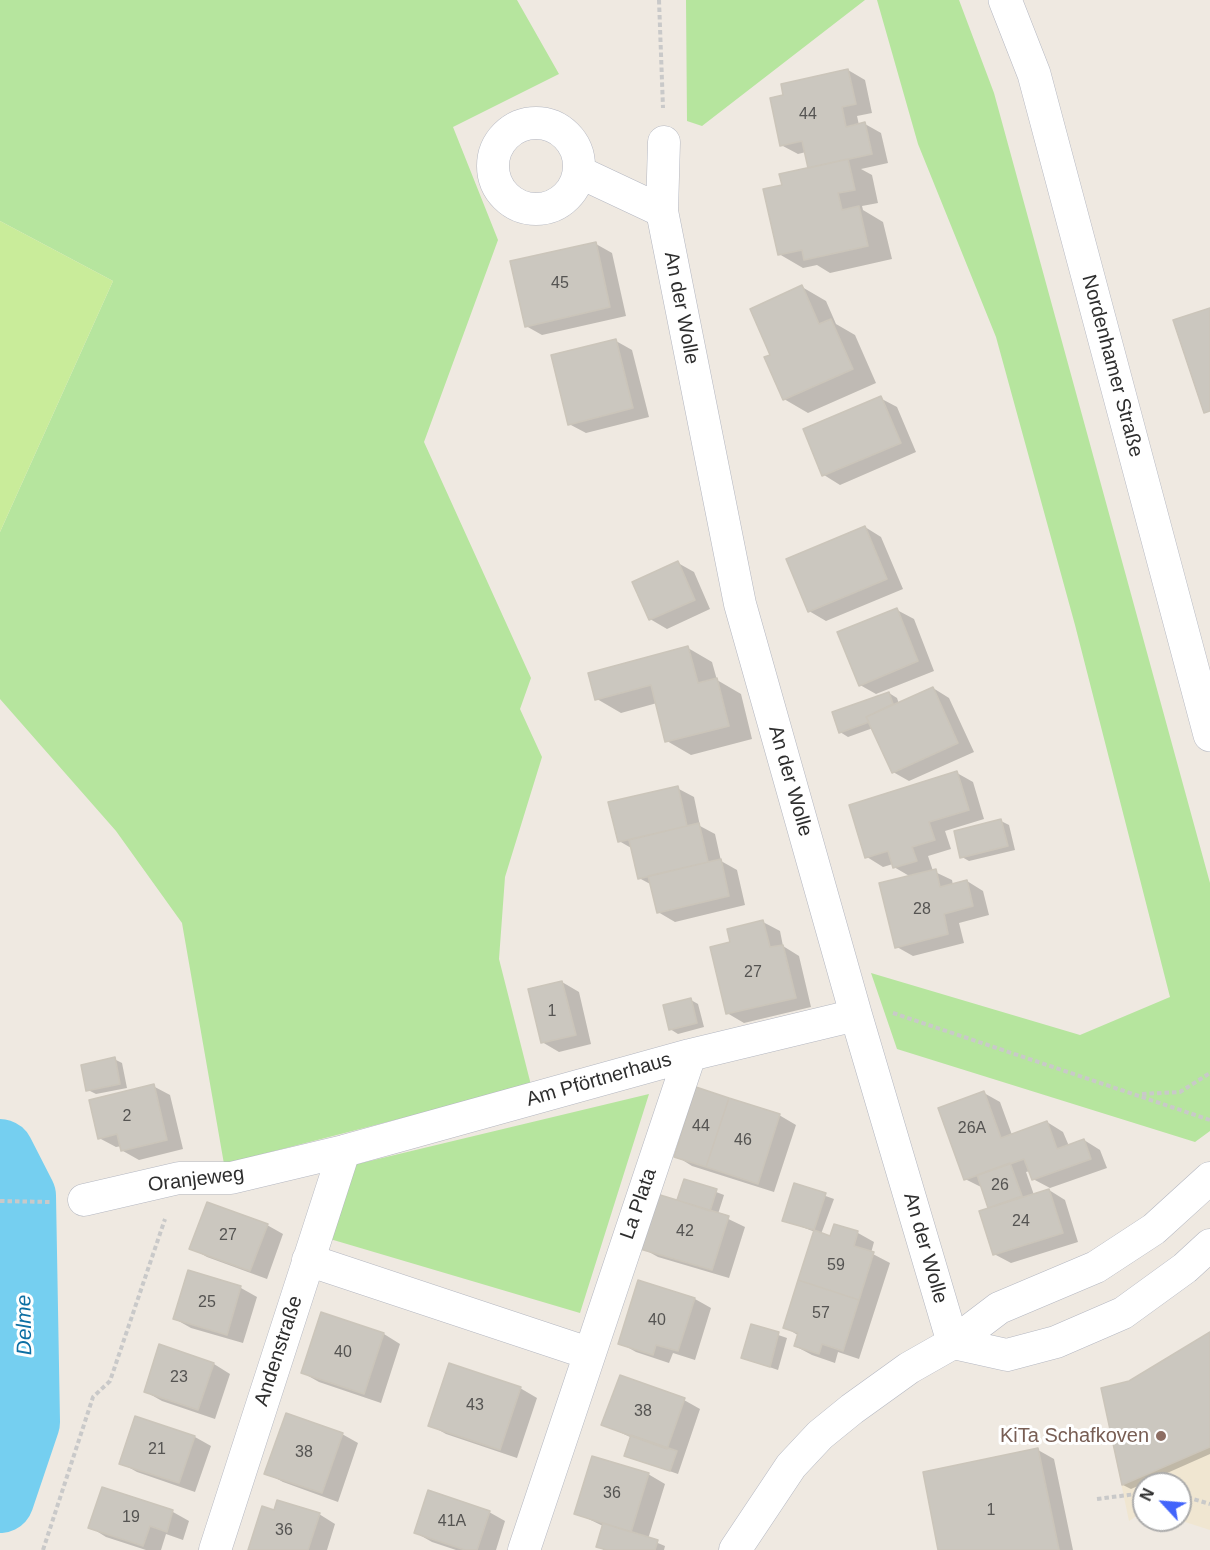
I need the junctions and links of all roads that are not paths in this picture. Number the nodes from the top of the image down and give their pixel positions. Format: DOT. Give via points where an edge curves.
graph roads {
  1 [pos="1005,0"];
  2 [pos="664,142"];
  3 [pos="579,172"];
  4 [pos="662,211"];
  5 [pos="1210,735"];
  6 [pos="856,1015"];
  7 [pos="690,1055"];
  8 [pos="344,1151"];
  9 [pos="1210,1178"];
  10 [pos="69,1201"];
  11 [pos="1210,1245"];
  12 [pos="308,1260"];
  13 [pos="953,1343"];
  14 [pos="588,1353"];
  15 [pos="215,1550"];
  16 [pos="524,1550"];
  17 [pos="735,1550"];
  1 -- 5 [label="street, Nordenhamer Straße" via="1034,74"];
  2 -- 4 [label="street, An der Wolle"];
  3 -- 4 [label="street"];
  4 -- 6 [label="street, An der Wolle" via="740,604"];
  6 -- 7 [label="street, Am Pförtnerhaus"];
  6 -- 13 [label="street, An der Wolle"];
  7 -- 8 [label="street, Am Pförtnerhaus"];
  7 -- 14 [label="street, La Plata"];
  8 -- 10 [label="street, Oranjeweg" via="231,1178 179,1178"];
  8 -- 12 [label="street, Andenstraße"];
  9 -- 13 [label="street" via="1154,1229 1096,1267 999,1308"];
  11 -- 13 [label="street" via="1123,1313 1056,1342 1008,1355"];
  12 -- 14 [label="street"];
  12 -- 15 [label="street, Andenstraße"];
  13 -- 17 [label="street" via="909,1368 820,1435 791,1466"];
  14 -- 16 [label="street, La Plata"];
}
